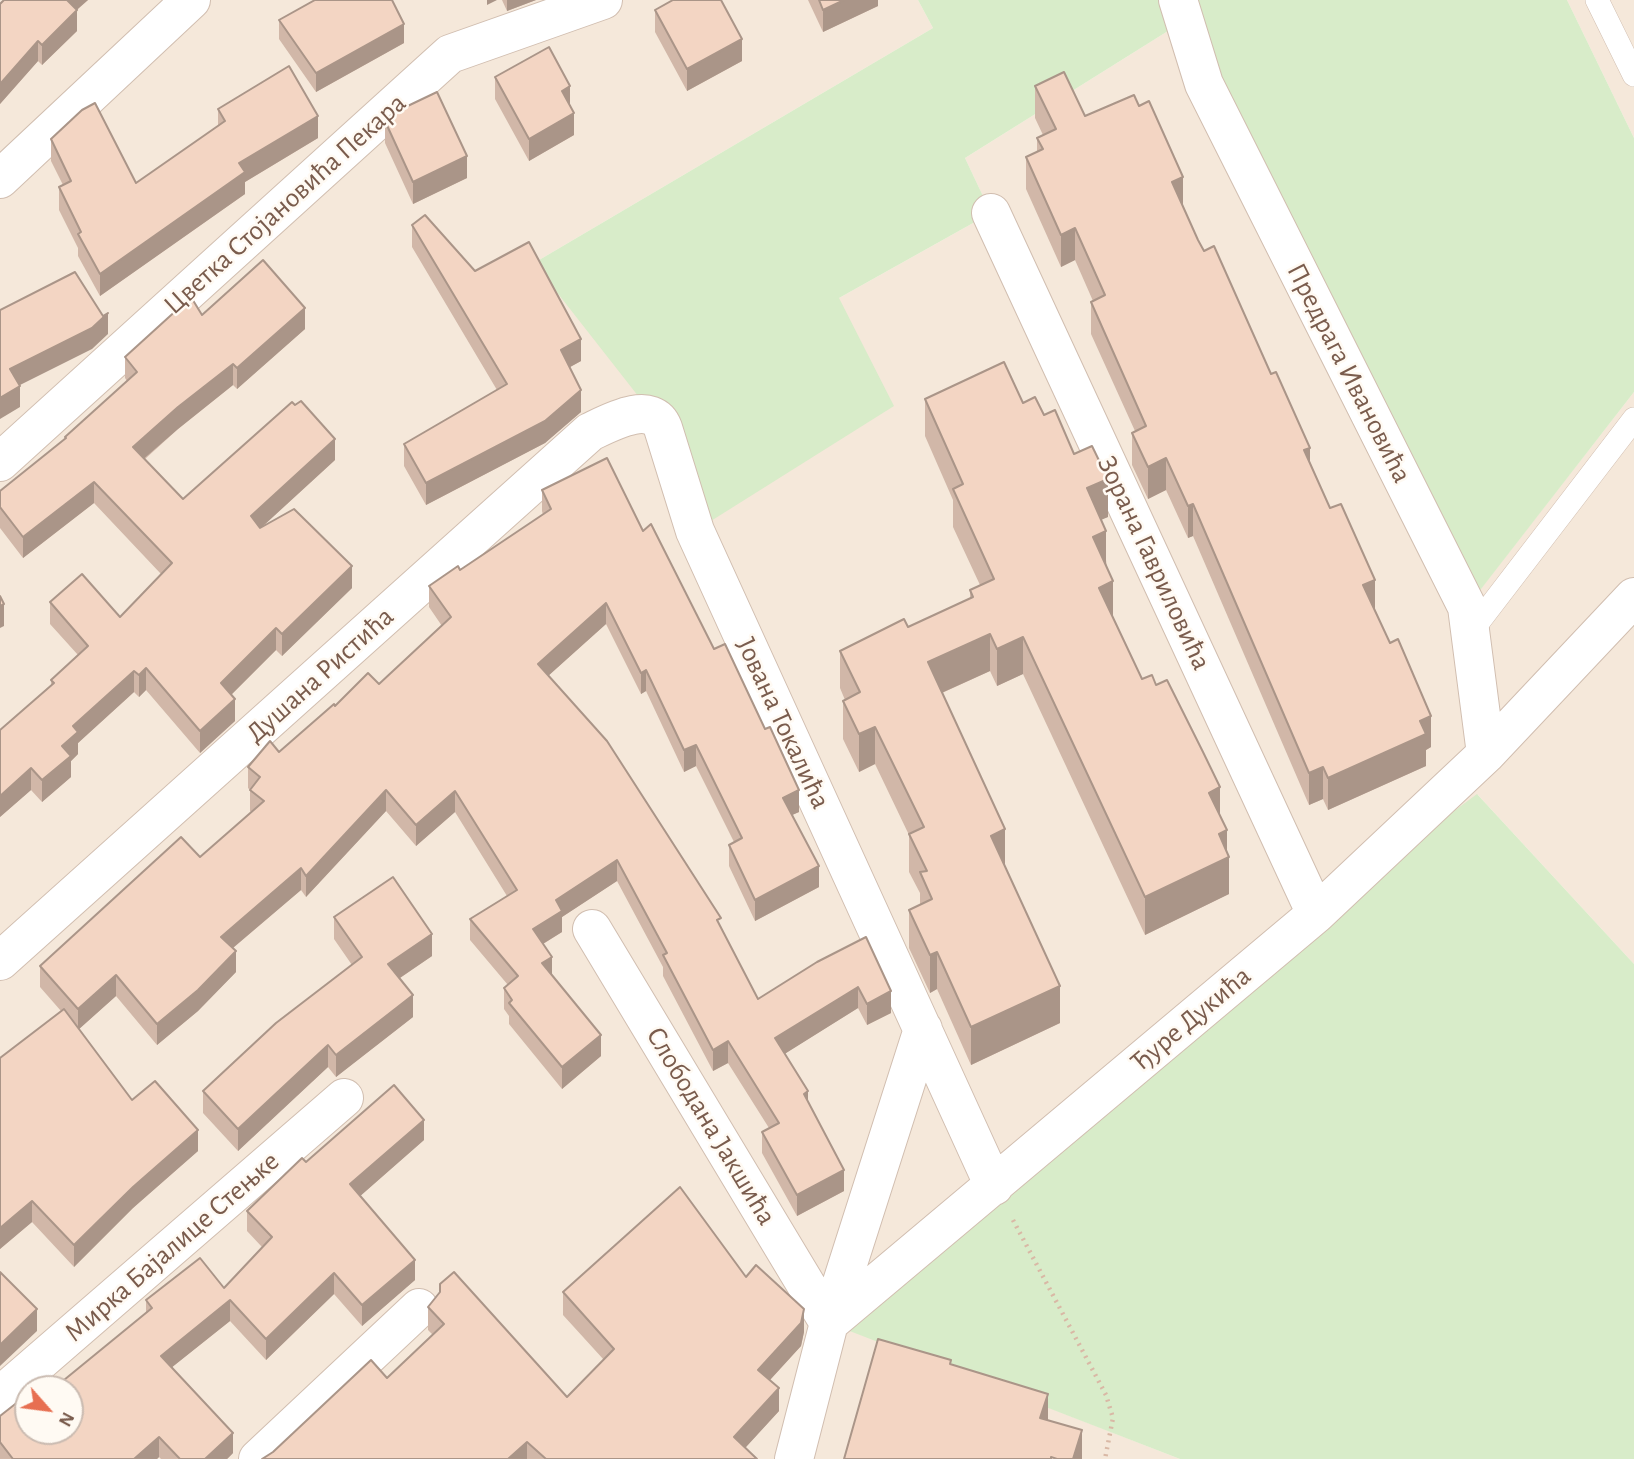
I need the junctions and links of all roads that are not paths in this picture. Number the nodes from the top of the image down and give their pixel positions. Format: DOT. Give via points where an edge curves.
graph roads {
  1 [pos="191,0"];
  2 [pos="603,0"];
  3 [pos="1178,0"];
  4 [pos="1597,0"];
  5 [pos="1634,75"];
  6 [pos="0,180"];
  7 [pos="991,213"];
  8 [pos="653,415"];
  9 [pos="1634,419"];
  10 [pos="0,462"];
  11 [pos="1634,597"];
  12 [pos="1470,633"];
  13 [pos="1486,754"];
  14 [pos="1316,914"];
  15 [pos="592,929"];
  16 [pos="0,961"];
  17 [pos="923,1030"];
  18 [pos="344,1098"];
  19 [pos="994,1185"];
  20 [pos="419,1308"];
  21 [pos="829,1323"];
  22 [pos="0,1396"];
  23 [pos="258,1459"];
  24 [pos="794,1459"];
  1 -- 6 [label="street"];
  2 -- 10 [label="street, Цветка Стојановића Пекара" via="450,54"];
  3 -- 12 [label="street, Предрага Ивановића" via="1203,85 1467,607"];
  4 -- 5 [label="lane"];
  7 -- 14 [label="street, Зорана Гавриловића"];
  8 -- 16 [label="street, Душана Ристића" via="621,418 590,432"];
  8 -- 17 [label="street, Јована Токалића" via="660,419 695,531"];
  9 -- 12 [label="lane"];
  11 -- 13 [label="street, Ђуре Дукића"];
  12 -- 13 [label="street, Предрага Ивановића"];
  13 -- 14 [label="street, Ђуре Дукића"];
  14 -- 19 [label="street, Ђуре Дукића"];
  15 -- 21 [label="street, Слободана Јакшића"];
  17 -- 19 [label="street, Јована Токалића"];
  17 -- 21 [label="street"];
  18 -- 22 [label="street, Мирка Бајалице Стењке"];
  19 -- 21 [label="street, Ђуре Дукића"];
  20 -- 23 [label="street"];
  21 -- 24 [label="street"];
}
